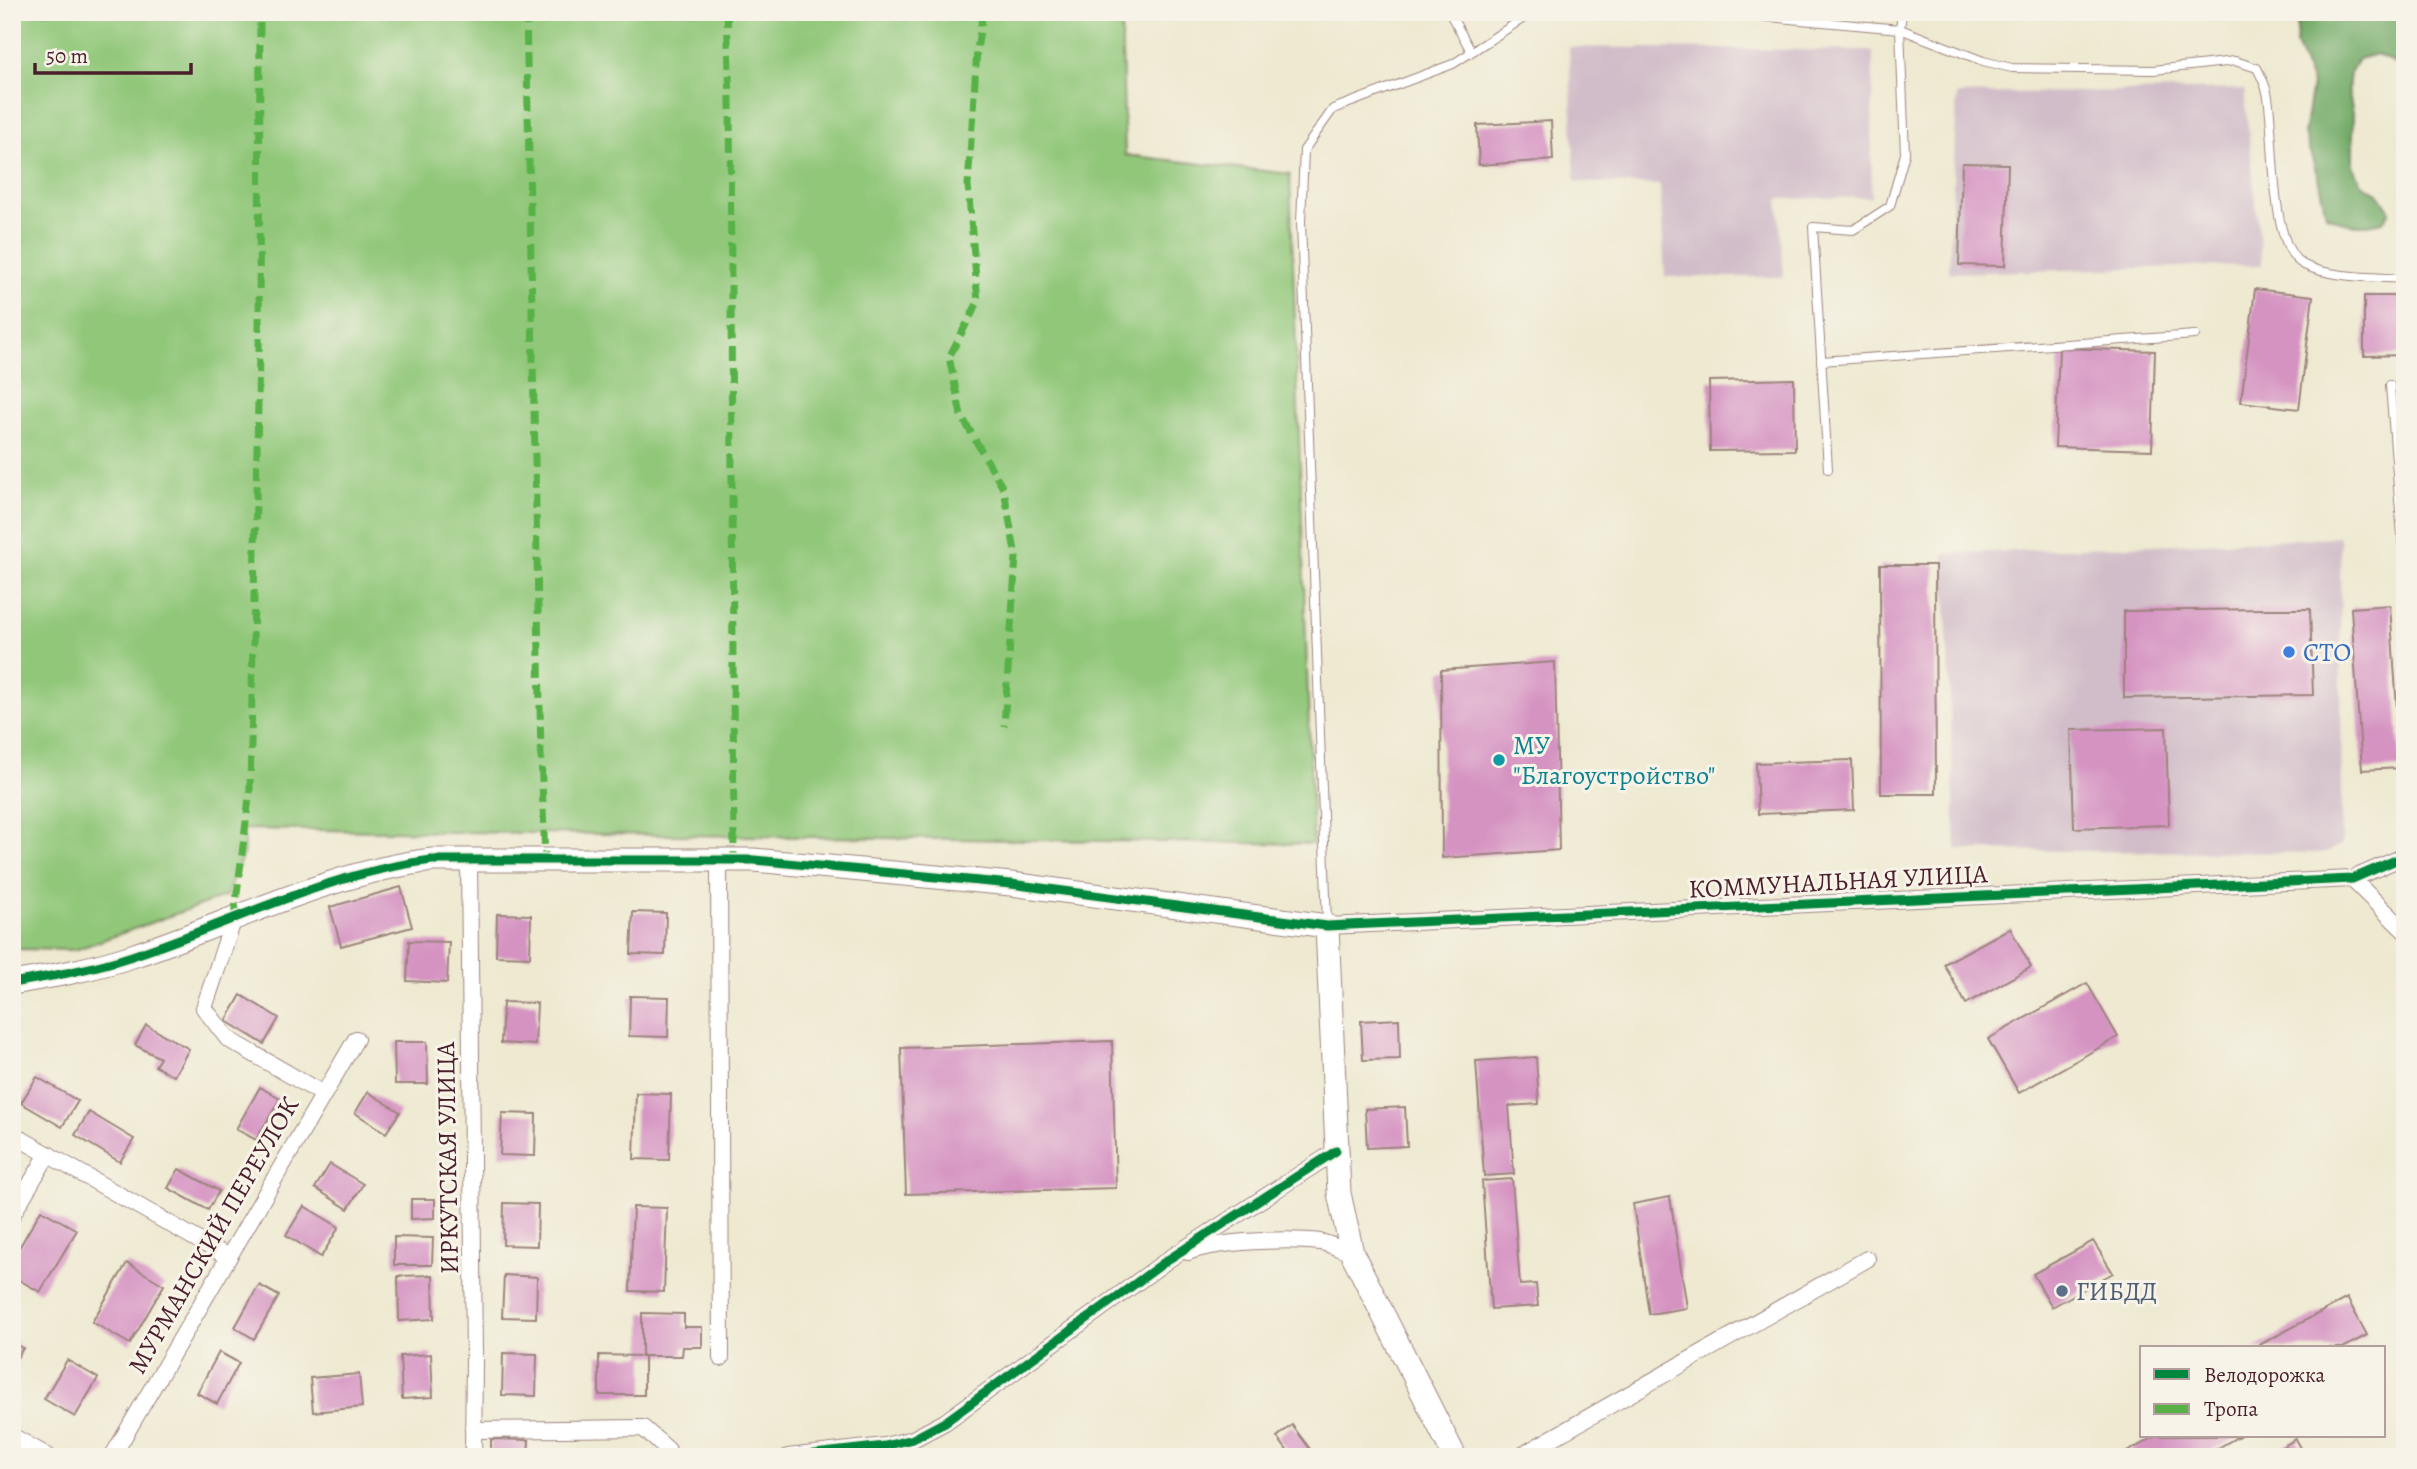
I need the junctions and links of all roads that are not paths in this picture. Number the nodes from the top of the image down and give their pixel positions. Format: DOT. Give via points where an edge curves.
graph roads {
  1 [pos="1448,12"];
  2 [pos="1533,12"];
  3 [pos="1713,12"];
  4 [pos="1902,12"];
  5 [pos="1900,29"];
  6 [pos="1471,51"];
  7 [pos="2405,279"];
  8 [pos="2195,335"];
  9 [pos="1821,361"];
  10 [pos="2390,385"];
  11 [pos="1828,469"];
  12 [pos="2405,573"];
  13 [pos="2405,856"];
  14 [pos="468,859"];
  15 [pos="719,860"];
  16 [pos="2352,879"];
  17 [pos="234,918"];
  18 [pos="1327,926"];
  19 [pos="2405,931"];
  20 [pos="12,982"];
  21 [pos="356,1039"];
  22 [pos="323,1094"];
  23 [pos="12,1134"];
  24 [pos="1336,1151"];
  25 [pos="48,1154"];
  26 [pos="12,1214"];
  27 [pos="1352,1253"];
  28 [pos="228,1257"];
  29 [pos="1169,1259"];
  30 [pos="1867,1259"];
  31 [pos="721,1358"];
  32 [pos="473,1430"];
  33 [pos="12,1436"];
  34 [pos="668,1450"];
  35 [pos="49,1457"];
  36 [pos="112,1457"];
  37 [pos="473,1457"];
  38 [pos="788,1457"];
  39 [pos="1455,1457"];
  40 [pos="1519,1457"];
  1 -- 6 [label="lane"];
  2 -- 6 [label="lane"];
  3 -- 5 [label="lane"];
  4 -- 5 [label="lane"];
  5 -- 7 [label="lane" via="2012,68 2154,70 2235,61 2258,68 2267,92 2280,227 2291,252 2303,265 2326,271"];
  5 -- 9 [label="lane" via="1905,154 1890,206 1853,230 1813,227"];
  6 -- 18 [label="lane" via="1453,64 1334,109 1304,150 1301,222"];
  8 -- 9 [label="lane"];
  9 -- 11 [label="lane"];
  10 -- 12 [label="lane"];
  13 -- 16 [label="street"];
  14 -- 15 [label="street"];
  14 -- 17 [label="street" via="399,864 325,884"];
  14 -- 32 [label="street, ИРКУТСКАЯ УЛИЦА"];
  15 -- 18 [label="street" via="1011,884"];
  15 -- 31 [label="street"];
  16 -- 18 [label="street, КОММУНАЛЬНАЯ УЛИЦА"];
  16 -- 19 [label="street"];
  17 -- 20 [label="street" via="131,956"];
  17 -- 22 [label="street" via="204,1008 228,1039"];
  18 -- 24 [label="street"];
  21 -- 22 [label="street, МУРМАНСКИЙ ПЕРЕУЛОК"];
  22 -- 28 [label="street, МУРМАНСКИЙ ПЕРЕУЛОК"];
  23 -- 25 [label="street"];
  24 -- 27 [label="street" via="1339,1193"];
  24 -- 29 [label="street"];
  25 -- 26 [label="street"];
  25 -- 28 [label="street"];
  27 -- 29 [label="street" via="1303,1241 1216,1244"];
  27 -- 39 [label="street"];
  28 -- 36 [label="street, МУРМАНСКИЙ ПЕРЕУЛОК"];
  29 -- 38 [label="street" via="945,1422 913,1439"];
  30 -- 40 [label="street"];
  32 -- 34 [label="street" via="643,1428"];
  32 -- 37 [label="street, ИРКУТСКАЯ УЛИЦА"];
  33 -- 35 [label="street"];
}
